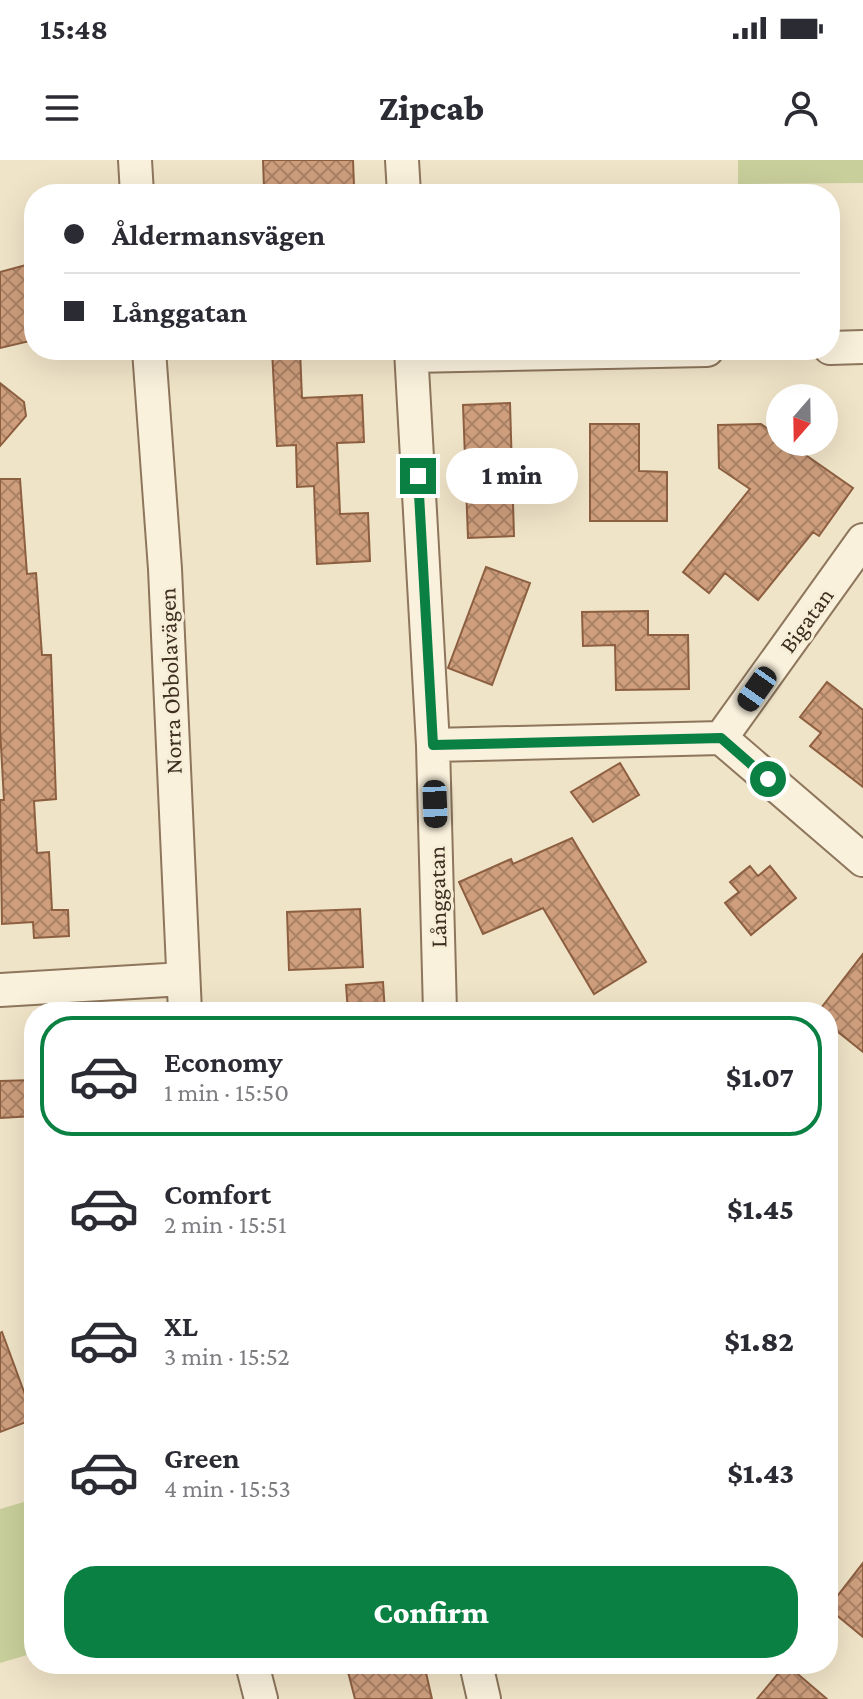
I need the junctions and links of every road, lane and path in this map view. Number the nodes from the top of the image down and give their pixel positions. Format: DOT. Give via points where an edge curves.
graph roads {
  1 [pos="135,160"];
  2 [pos="402,160"];
  3 [pos="136,184"];
  4 [pos="403,184"];
  5 [pos="863,347"];
  6 [pos="840,348"];
  7 [pos="150,360"];
  8 [pos="411,360"];
  9 [pos="863,540"];
  10 [pos="721,738"];
  11 [pos="433,745"];
  12 [pos="863,860"];
  13 [pos="183,979"];
  14 [pos="0,990"];
  15 [pos="184,1002"];
  16 [pos="440,1002"];
  17 [pos="255,1674"];
  18 [pos="478,1674"];
  19 [pos="261,1699"];
  20 [pos="484,1699"];
  1 -- 3 [label="street"];
  2 -- 4 [label="street"];
  5 -- 6 [label="street"];
  7 -- 13 [label="street, Norra Obbolavägen" via="165,569"];
  8 -- 11 [label="street, Långgatan"];
  9 -- 10 [label="street, Bigatan"];
  10 -- 11 [label="street"];
  10 -- 12 [label="street"];
  11 -- 16 [label="street, Långgatan"];
  13 -- 14 [label="street"];
  13 -- 15 [label="street, Norra Obbolavägen"];
  17 -- 19 [label="street"];
  18 -- 20 [label="street"];
}
